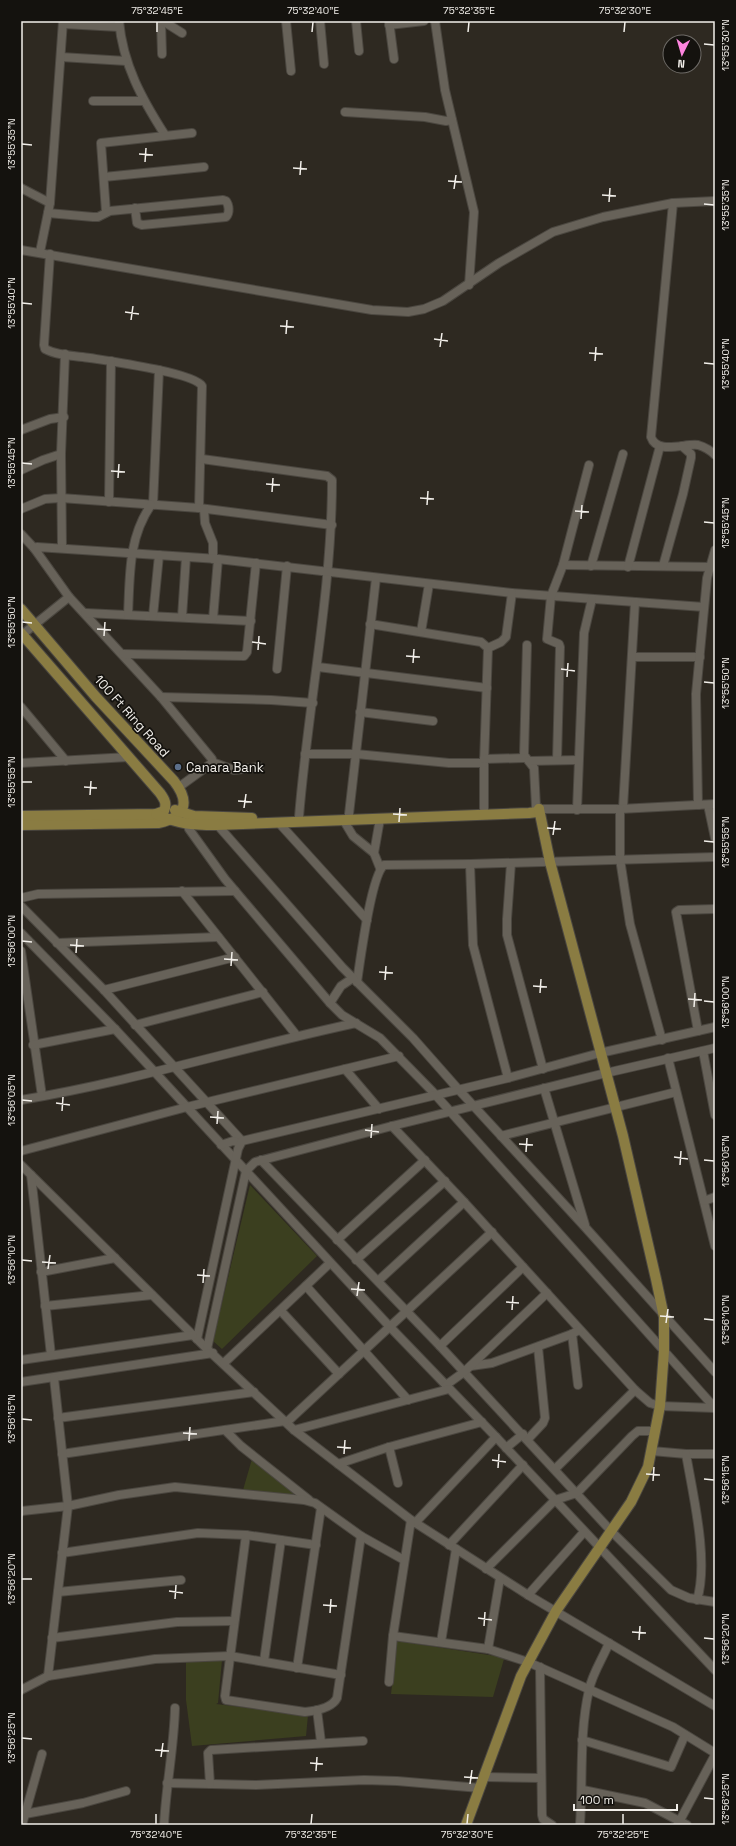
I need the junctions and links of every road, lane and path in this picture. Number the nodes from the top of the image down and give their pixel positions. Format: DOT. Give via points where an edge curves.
graph roads {
  1 [pos="162,21"];
  2 [pos="286,21"];
  3 [pos="320,21"];
  4 [pos="356,21"];
  5 [pos="424,21"];
  6 [pos="435,21"];
  7 [pos="63,23"];
  8 [pos="389,23"];
  9 [pos="119,24"];
  10 [pos="182,33"];
  11 [pos="359,51"];
  12 [pos="162,54"];
  13 [pos="61,57"];
  14 [pos="394,59"];
  15 [pos="126,62"];
  16 [pos="324,64"];
  17 [pos="291,72"];
  18 [pos="93,101"];
  19 [pos="143,101"];
  20 [pos="345,112"];
  21 [pos="452,120"];
  22 [pos="192,133"];
  23 [pos="165,135"];
  24 [pos="204,167"];
  25 [pos="104,177"];
  26 [pos="21,188"];
  27 [pos="715,201"];
  28 [pos="50,203"];
  29 [pos="673,203"];
  30 [pos="135,208"];
  31 [pos="106,212"];
  32 [pos="48,213"];
  33 [pos="21,250"];
  34 [pos="40,252"];
  35 [pos="50,254"];
  36 [pos="469,285"];
  37 [pos="65,354"];
  38 [pos="111,361"];
  39 [pos="159,370"];
  40 [pos="64,417"];
  41 [pos="21,430"];
  42 [pos="660,446"];
  43 [pos="682,446"];
  44 [pos="62,454"];
  45 [pos="623,454"];
  46 [pos="715,455"];
  47 [pos="202,459"];
  48 [pos="589,465"];
  49 [pos="21,470"];
  50 [pos="61,498"];
  51 [pos="109,502"];
  52 [pos="152,505"];
  53 [pos="201,508"];
  54 [pos="21,509"];
  55 [pos="332,525"];
  56 [pos="21,534"];
  57 [pos="34,548"];
  58 [pos="62,548"];
  59 [pos="715,550"];
  60 [pos="131,553"];
  61 [pos="159,555"];
  62 [pos="186,557"];
  63 [pos="216,559"];
  64 [pos="256,563"];
  65 [pos="563,565"];
  66 [pos="287,566"];
  67 [pos="591,566"];
  68 [pos="663,566"];
  69 [pos="628,567"];
  70 [pos="713,567"];
  71 [pos="328,572"];
  72 [pos="376,578"];
  73 [pos="429,584"];
  74 [pos="512,593"];
  75 [pos="551,596"];
  76 [pos="69,597"];
  77 [pos="592,600"];
  78 [pos="635,602"];
  79 [pos="704,607"];
  80 [pos="21,609"];
  81 [pos="85,613"];
  82 [pos="128,615"];
  83 [pos="153,616"];
  84 [pos="182,617"];
  85 [pos="214,619"];
  86 [pos="251,621"];
  87 [pos="370,624"];
  88 [pos="35,625"];
  89 [pos="421,632"];
  90 [pos="22,633"];
  91 [pos="527,645"];
  92 [pos="488,648"];
  93 [pos="123,654"];
  94 [pos="632,657"];
  95 [pos="700,657"];
  96 [pos="318,667"];
  97 [pos="277,669"];
  98 [pos="365,672"];
  99 [pos="487,688"];
  100 [pos="161,697"];
  101 [pos="313,703"];
  102 [pos="21,707"];
  103 [pos="360,712"];
  104 [pos="433,721"];
  105 [pos="305,754"];
  106 [pos="356,754"];
  107 [pos="129,757"];
  108 [pos="527,759"];
  109 [pos="557,760"];
  110 [pos="578,760"];
  111 [pos="66,761"];
  112 [pos="484,761"];
  113 [pos="212,762"];
  114 [pos="21,763"];
  115 [pos="259,767"];
  116 [pos="178,787"];
  117 [pos="711,804"];
  118 [pos="698,805"];
  119 [pos="166,806"];
  120 [pos="538,808"];
  121 [pos="484,809"];
  122 [pos="622,809"];
  123 [pos="578,810"];
  124 [pos="183,813"];
  125 [pos="156,814"];
  126 [pos="21,816"];
  127 [pos="299,817"];
  128 [pos="347,818"];
  129 [pos="380,819"];
  130 [pos="171,821"];
  131 [pos="213,821"];
  132 [pos="279,823"];
  133 [pos="21,825"];
  134 [pos="187,825"];
  135 [pos="715,838"];
  136 [pos="374,853"];
  137 [pos="715,857"];
  138 [pos="620,859"];
  139 [pos="550,862"];
  140 [pos="512,863"];
  141 [pos="470,864"];
  142 [pos="380,868"];
  143 [pos="182,890"];
  144 [pos="235,890"];
  145 [pos="21,898"];
  146 [pos="21,906"];
  147 [pos="715,909"];
  148 [pos="367,920"];
  149 [pos="21,933"];
  150 [pos="218,936"];
  151 [pos="57,943"];
  152 [pos="21,951"];
  153 [pos="235,957"];
  154 [pos="355,980"];
  155 [pos="104,990"];
  156 [pos="263,992"];
  157 [pos="330,1003"];
  158 [pos="356,1023"];
  159 [pos="135,1024"];
  160 [pos="715,1027"];
  161 [pos="115,1029"];
  162 [pos="698,1031"];
  163 [pos="297,1036"];
  164 [pos="662,1040"];
  165 [pos="33,1045"];
  166 [pos="715,1048"];
  167 [pos="703,1051"];
  168 [pos="600,1053"];
  169 [pos="399,1056"];
  170 [pos="668,1058"];
  171 [pos="174,1068"];
  172 [pos="345,1069"];
  173 [pos="542,1069"];
  174 [pos="155,1073"];
  175 [pos="606,1073"];
  176 [pos="508,1078"];
  177 [pos="544,1088"];
  178 [pos="458,1089"];
  179 [pos="676,1092"];
  180 [pos="436,1095"];
  181 [pos="42,1096"];
  182 [pos="21,1100"];
  183 [pos="208,1103"];
  184 [pos="473,1106"];
  185 [pos="187,1107"];
  186 [pos="615,1108"];
  187 [pos="379,1109"];
  188 [pos="450,1111"];
  189 [pos="715,1115"];
  190 [pos="554,1122"];
  191 [pos="392,1126"];
  192 [pos="501,1136"];
  193 [pos="241,1142"];
  194 [pos="221,1145"];
  195 [pos="21,1150"];
  196 [pos="261,1160"];
  197 [pos="425,1160"];
  198 [pos="236,1162"];
  199 [pos="21,1165"];
  200 [pos="246,1171"];
  201 [pos="31,1175"];
  202 [pos="445,1182"];
  203 [pos="41,1185"];
  204 [pos="33,1195"];
  205 [pos="715,1197"];
  206 [pos="704,1201"];
  207 [pos="464,1202"];
  208 [pos="585,1227"];
  209 [pos="492,1232"];
  210 [pos="337,1240"];
  211 [pos="715,1246"];
  212 [pos="115,1258"];
  213 [pos="356,1260"];
  214 [pos="330,1262"];
  215 [pos="524,1267"];
  216 [pos="41,1272"];
  217 [pos="378,1281"];
  218 [pos="306,1286"];
  219 [pos="547,1293"];
  220 [pos="152,1295"];
  221 [pos="45,1306"];
  222 [pos="280,1311"];
  223 [pos="407,1312"];
  224 [pos="664,1317"];
  225 [pos="390,1328"];
  226 [pos="576,1332"];
  227 [pos="195,1337"];
  228 [pos="440,1346"];
  229 [pos="538,1347"];
  230 [pos="210,1351"];
  231 [pos="365,1351"];
  232 [pos="664,1351"];
  233 [pos="50,1355"];
  234 [pos="21,1360"];
  235 [pos="224,1363"];
  236 [pos="471,1366"];
  237 [pos="464,1372"];
  238 [pos="715,1372"];
  239 [pos="339,1374"];
  240 [pos="54,1378"];
  241 [pos="21,1382"];
  242 [pos="578,1385"];
  243 [pos="448,1387"];
  244 [pos="635,1390"];
  245 [pos="254,1392"];
  246 [pos="408,1400"];
  247 [pos="660,1406"];
  248 [pos="715,1408"];
  249 [pos="58,1418"];
  250 [pos="286,1422"];
  251 [pos="482,1422"];
  252 [pos="225,1430"];
  253 [pos="294,1430"];
  254 [pos="655,1431"];
  255 [pos="525,1436"];
  256 [pos="496,1437"];
  257 [pos="389,1447"];
  258 [pos="506,1448"];
  259 [pos="652,1451"];
  260 [pos="62,1454"];
  261 [pos="686,1454"];
  262 [pos="715,1454"];
  263 [pos="338,1464"];
  264 [pos="523,1465"];
  265 [pos="555,1469"];
  266 [pos="398,1483"];
  267 [pos="577,1492"];
  268 [pos="310,1500"];
  269 [pos="555,1500"];
  270 [pos="68,1506"];
  271 [pos="321,1508"];
  272 [pos="21,1512"];
  273 [pos="413,1522"];
  274 [pos="584,1532"];
  275 [pos="612,1532"];
  276 [pos="246,1535"];
  277 [pos="361,1536"];
  278 [pos="281,1540"];
  279 [pos="316,1545"];
  280 [pos="449,1545"];
  281 [pos="599,1548"];
  282 [pos="456,1549"];
  283 [pos="62,1553"];
  284 [pos="404,1560"];
  285 [pos="486,1569"];
  286 [pos="500,1578"];
  287 [pos="181,1580"];
  288 [pos="58,1592"];
  289 [pos="528,1595"];
  290 [pos="697,1600"];
  291 [pos="715,1602"];
  292 [pos="556,1611"];
  293 [pos="234,1621"];
  294 [pos="393,1636"];
  295 [pos="52,1638"];
  296 [pos="441,1642"];
  297 [pos="609,1642"];
  298 [pos="488,1648"];
  299 [pos="230,1656"];
  300 [pos="264,1661"];
  301 [pos="528,1662"];
  302 [pos="540,1667"];
  303 [pos="297,1668"];
  304 [pos="715,1670"];
  305 [pos="48,1676"];
  306 [pos="340,1676"];
  307 [pos="389,1682"];
  308 [pos="589,1689"];
  309 [pos="21,1690"];
  310 [pos="715,1706"];
  311 [pos="175,1708"];
  312 [pos="317,1710"];
  313 [pos="685,1735"];
  314 [pos="363,1740"];
  315 [pos="582,1740"];
  316 [pos="321,1742"];
  317 [pos="42,1754"];
  318 [pos="715,1754"];
  319 [pos="485,1777"];
  320 [pos="540,1778"];
  321 [pos="167,1783"];
  322 [pos="210,1784"];
  323 [pos="480,1788"];
  324 [pos="582,1790"];
  325 [pos="126,1791"];
  326 [pos="25,1814"];
  327 [pos="682,1824"];
  328 [pos="22,1825"];
  329 [pos="164,1825"];
  330 [pos="466,1825"];
  331 [pos="552,1825"];
  332 [pos="580,1825"];
  1 -- 10 [label="street"];
  1 -- 12 [label="street"];
  2 -- 17 [label="street"];
  3 -- 16 [label="street"];
  4 -- 11 [label="street"];
  5 -- 8 [label="street"];
  6 -- 21 [label="street"];
  7 -- 9 [label="street"];
  7 -- 13 [label="street"];
  8 -- 14 [label="street"];
  9 -- 15 [label="street"];
  13 -- 15 [label="street"];
  13 -- 28 [label="street"];
  15 -- 19 [label="street"];
  18 -- 19 [label="street"];
  19 -- 23 [label="street"];
  20 -- 21 [label="street"];
  21 -- 36 [label="street" via="474,212"];
  22 -- 23 [label="street"];
  23 -- 25 [label="street" via="102,142 100,146"];
  24 -- 25 [label="street"];
  25 -- 31 [label="street"];
  26 -- 28 [label="street"];
  27 -- 29 [label="street"];
  28 -- 32 [label="street"];
  29 -- 36 [label="street" via="603,217 553,232 499,263"];
  29 -- 42 [label="street" via="651,433 653,441"];
  30 -- 30 [label="street" via="137,223 142,225 226,217 229,207 223,200"];
  30 -- 31 [label="street"];
  31 -- 32 [label="street" via="93,218"];
  32 -- 34 [label="street"];
  33 -- 34 [label="street"];
  34 -- 35 [label="street"];
  35 -- 36 [label="street" via="372,310 408,312 424,309"];
  35 -- 37 [label="street" via="44,345 48,350"];
  37 -- 38 [label="street"];
  37 -- 40 [label="street"];
  38 -- 39 [label="street"];
  38 -- 51 [label="street"];
  39 -- 47 [label="street" via="195,380 202,386"];
  39 -- 52 [label="street"];
  40 -- 41 [label="street" via="50,419"];
  40 -- 44 [label="street"];
  42 -- 43 [label="street"];
  42 -- 69 [label="street"];
  43 -- 46 [label="street" via="700,446"];
  43 -- 68 [label="street" via="691,454 691,458"];
  44 -- 49 [label="street"];
  44 -- 50 [label="street"];
  45 -- 67 [label="street"];
  47 -- 53 [label="street"];
  47 -- 55 [label="street" via="330,476"];
  48 -- 65 [label="street"];
  50 -- 51 [label="street"];
  50 -- 54 [label="street" via="45,499"];
  50 -- 58 [label="street"];
  51 -- 52 [label="street"];
  52 -- 53 [label="street"];
  52 -- 60 [label="street" via="138,527"];
  53 -- 55 [label="street"];
  53 -- 63 [label="street"];
  55 -- 71 [label="street"];
  56 -- 57 [label="street"];
  57 -- 58 [label="street"];
  57 -- 76 [label="street"];
  58 -- 60 [label="street"];
  59 -- 70 [label="street"];
  60 -- 61 [label="street"];
  60 -- 82 [label="street"];
  61 -- 62 [label="street"];
  61 -- 83 [label="street"];
  62 -- 63 [label="street"];
  62 -- 84 [label="street"];
  63 -- 64 [label="street"];
  63 -- 85 [label="street"];
  64 -- 66 [label="street"];
  64 -- 86 [label="street"];
  65 -- 67 [label="street"];
  65 -- 75 [label="street"];
  66 -- 71 [label="street"];
  66 -- 97 [label="street"];
  67 -- 69 [label="street"];
  68 -- 69 [label="street"];
  68 -- 70 [label="street"];
  70 -- 79 [label="street"];
  71 -- 72 [label="street"];
  71 -- 96 [label="street"];
  72 -- 73 [label="street"];
  72 -- 87 [label="street"];
  73 -- 74 [label="street"];
  73 -- 89 [label="street"];
  74 -- 75 [label="street"];
  74 -- 92 [label="street" via="506,637"];
  75 -- 77 [label="street"];
  75 -- 109 [label="street" via="547,639 559,644 560,647"];
  76 -- 81 [label="street"];
  76 -- 88 [label="street"];
  77 -- 78 [label="street"];
  77 -- 110 [label="street" via="584,633"];
  78 -- 79 [label="street"];
  78 -- 94 [label="street"];
  79 -- 95 [label="street"];
  80 -- 88 [label="main road, 100 Ft Ring Road"];
  81 -- 82 [label="street"];
  81 -- 93 [label="street"];
  82 -- 83 [label="street"];
  83 -- 84 [label="street"];
  84 -- 85 [label="street"];
  85 -- 86 [label="street"];
  86 -- 93 [label="street" via="247,652 242,657"];
  87 -- 89 [label="street"];
  87 -- 98 [label="street"];
  88 -- 90 [label="street"];
  88 -- 116 [label="main road, 100 Ft Ring Road"];
  89 -- 92 [label="street" via="481,642"];
  90 -- 107 [label="main road"];
  91 -- 108 [label="street"];
  92 -- 99 [label="street"];
  93 -- 100 [label="street"];
  94 -- 95 [label="street"];
  94 -- 122 [label="street"];
  95 -- 118 [label="street" via="696,694"];
  96 -- 98 [label="street"];
  96 -- 101 [label="street"];
  98 -- 99 [label="street"];
  98 -- 103 [label="street"];
  99 -- 112 [label="street"];
  100 -- 101 [label="street"];
  100 -- 113 [label="street"];
  101 -- 105 [label="street"];
  102 -- 111 [label="street"];
  103 -- 104 [label="street"];
  103 -- 106 [label="street"];
  105 -- 106 [label="street"];
  105 -- 127 [label="street"];
  106 -- 112 [label="street" via="449,763"];
  106 -- 128 [label="street"];
  107 -- 111 [label="street"];
  107 -- 119 [label="main road" via="164,798"];
  108 -- 109 [label="street"];
  108 -- 112 [label="street"];
  108 -- 120 [label="street" via="534,768"];
  109 -- 110 [label="street"];
  110 -- 123 [label="street"];
  111 -- 114 [label="street"];
  112 -- 121 [label="street"];
  113 -- 115 [label="street" via="234,770"];
  113 -- 116 [label="street"];
  116 -- 124 [label="main road, 100 Ft Ring Road" via="184,800"];
  117 -- 118 [label="street"];
  117 -- 135 [label="street"];
  118 -- 122 [label="street"];
  119 -- 124 [label="main road"];
  119 -- 125 [label="main road" via="164,811"];
  120 -- 121 [label="main road"];
  120 -- 123 [label="street"];
  120 -- 129 [label="main road" via="537,812 529,814"];
  120 -- 139 [label="main road"];
  121 -- 128 [label="main road"];
  122 -- 123 [label="street"];
  122 -- 138 [label="street"];
  124 -- 130 [label="main road"];
  124 -- 131 [label="main road"];
  124 -- 134 [label="street"];
  125 -- 126 [label="main road"];
  125 -- 130 [label="main road"];
  127 -- 128 [label="main road"];
  127 -- 131 [label="main road"];
  128 -- 129 [label="main road"];
  128 -- 132 [label="main road"];
  128 -- 136 [label="street" via="353,836"];
  129 -- 136 [label="street"];
  130 -- 133 [label="main road"];
  130 -- 134 [label="main road"];
  131 -- 132 [label="main road"];
  131 -- 134 [label="main road"];
  131 -- 154 [label="street"];
  132 -- 148 [label="street"];
  134 -- 144 [label="street"];
  136 -- 142 [label="street"];
  137 -- 138 [label="street"];
  138 -- 139 [label="street"];
  138 -- 164 [label="street" via="633,939"];
  139 -- 140 [label="street"];
  139 -- 168 [label="main road"];
  140 -- 141 [label="street"];
  140 -- 173 [label="street" via="507,936"];
  141 -- 142 [label="street" via="388,864"];
  141 -- 176 [label="street" via="473,945"];
  142 -- 148 [label="street"];
  143 -- 144 [label="street"];
  143 -- 145 [label="street" via="38,894"];
  143 -- 150 [label="street"];
  144 -- 157 [label="street"];
  146 -- 151 [label="street"];
  147 -- 162 [label="street" via="676,912"];
  148 -- 154 [label="street"];
  149 -- 161 [label="street"];
  150 -- 151 [label="street"];
  150 -- 153 [label="street"];
  151 -- 155 [label="street"];
  152 -- 165 [label="street"];
  153 -- 155 [label="street"];
  153 -- 156 [label="street"];
  154 -- 157 [label="street" via="341,986"];
  154 -- 178 [label="street" via="413,1038"];
  155 -- 159 [label="street"];
  156 -- 159 [label="street"];
  156 -- 163 [label="street"];
  157 -- 158 [label="street" via="342,1015"];
  158 -- 163 [label="street"];
  158 -- 169 [label="street" via="380,1038"];
  159 -- 171 [label="street"];
  160 -- 162 [label="street"];
  161 -- 165 [label="street"];
  161 -- 174 [label="street"];
  162 -- 164 [label="street"];
  163 -- 171 [label="street"];
  164 -- 168 [label="street"];
  165 -- 181 [label="street"];
  166 -- 167 [label="street"];
  167 -- 170 [label="street"];
  167 -- 189 [label="street"];
  168 -- 173 [label="street"];
  168 -- 175 [label="main road"];
  169 -- 172 [label="street"];
  169 -- 180 [label="street"];
  170 -- 175 [label="street"];
  170 -- 179 [label="street"];
  171 -- 174 [label="street"];
  171 -- 183 [label="street"];
  172 -- 183 [label="street"];
  172 -- 187 [label="street"];
  173 -- 176 [label="street"];
  174 -- 181 [label="street"];
  174 -- 185 [label="street"];
  175 -- 177 [label="street"];
  175 -- 186 [label="main road"];
  176 -- 178 [label="street"];
  177 -- 184 [label="street"];
  177 -- 190 [label="street"];
  178 -- 180 [label="street"];
  178 -- 184 [label="street"];
  179 -- 186 [label="street"];
  179 -- 206 [label="street"];
  180 -- 187 [label="street"];
  180 -- 188 [label="street"];
  181 -- 182 [label="street"];
  183 -- 185 [label="street"];
  183 -- 193 [label="street"];
  184 -- 188 [label="street"];
  184 -- 192 [label="street"];
  185 -- 194 [label="street"];
  185 -- 195 [label="street"];
  186 -- 190 [label="street"];
  186 -- 224 [label="main road"];
  187 -- 193 [label="street"];
  188 -- 191 [label="street"];
  188 -- 232 [label="street"];
  190 -- 192 [label="street"];
  190 -- 208 [label="street"];
  191 -- 196 [label="street"];
  191 -- 197 [label="street"];
  192 -- 208 [label="street"];
  193 -- 194 [label="street" via="233,1141"];
  193 -- 198 [label="street"];
  194 -- 198 [label="street"];
  196 -- 200 [label="street" via="252,1164"];
  196 -- 210 [label="street"];
  197 -- 202 [label="street"];
  197 -- 210 [label="street"];
  198 -- 200 [label="street"];
  198 -- 227 [label="street"];
  199 -- 201 [label="street"];
  200 -- 214 [label="street"];
  200 -- 230 [label="street"];
  201 -- 203 [label="street"];
  201 -- 204 [label="street"];
  202 -- 207 [label="street"];
  202 -- 213 [label="street"];
  203 -- 204 [label="street"];
  203 -- 212 [label="street"];
  204 -- 216 [label="street"];
  205 -- 206 [label="street"];
  206 -- 211 [label="street"];
  207 -- 209 [label="street"];
  207 -- 217 [label="street"];
  208 -- 224 [label="street"];
  209 -- 215 [label="street"];
  209 -- 223 [label="street"];
  210 -- 213 [label="street"];
  212 -- 216 [label="street"];
  212 -- 220 [label="street"];
  213 -- 217 [label="street"];
  214 -- 218 [label="street"];
  214 -- 225 [label="street"];
  215 -- 219 [label="street"];
  215 -- 228 [label="street"];
  216 -- 221 [label="street"];
  217 -- 223 [label="street"];
  218 -- 222 [label="street"];
  218 -- 231 [label="street"];
  219 -- 226 [label="street"];
  219 -- 236 [label="street"];
  220 -- 221 [label="street"];
  220 -- 227 [label="street"];
  221 -- 233 [label="street"];
  222 -- 235 [label="street"];
  222 -- 239 [label="street"];
  223 -- 225 [label="street"];
  223 -- 228 [label="street"];
  224 -- 232 [label="main road"];
  224 -- 238 [label="street"];
  225 -- 231 [label="street"];
  225 -- 243 [label="street"];
  226 -- 229 [label="street"];
  226 -- 242 [label="street"];
  226 -- 244 [label="street"];
  227 -- 230 [label="street"];
  227 -- 233 [label="street"];
  228 -- 237 [label="street"];
  229 -- 236 [label="street" via="488,1364"];
  229 -- 255 [label="street" via="546,1418"];
  230 -- 235 [label="street"];
  230 -- 240 [label="street"];
  231 -- 239 [label="street"];
  231 -- 246 [label="street"];
  232 -- 247 [label="main road"];
  232 -- 248 [label="street"];
  233 -- 234 [label="street"];
  235 -- 245 [label="street"];
  236 -- 237 [label="street"];
  237 -- 243 [label="street"];
  237 -- 255 [label="street"];
  239 -- 250 [label="street"];
  240 -- 241 [label="street"];
  240 -- 249 [label="street"];
  243 -- 246 [label="street"];
  243 -- 251 [label="street"];
  244 -- 247 [label="street" via="650,1403"];
  244 -- 265 [label="street"];
  245 -- 249 [label="street"];
  245 -- 250 [label="street"];
  246 -- 253 [label="street"];
  247 -- 248 [label="street"];
  247 -- 254 [label="main road"];
  249 -- 260 [label="street"];
  250 -- 252 [label="street"];
  250 -- 253 [label="street"];
  251 -- 256 [label="street"];
  251 -- 257 [label="street"];
  252 -- 260 [label="street"];
  252 -- 268 [label="street" via="241,1446"];
  253 -- 263 [label="street"];
  254 -- 259 [label="main road"];
  254 -- 267 [label="street" via="638,1431"];
  255 -- 258 [label="street"];
  255 -- 265 [label="street"];
  256 -- 258 [label="street"];
  256 -- 273 [label="street"];
  257 -- 263 [label="street"];
  257 -- 266 [label="street"];
  258 -- 264 [label="street"];
  259 -- 261 [label="street"];
  259 -- 275 [label="main road" via="648,1467 631,1502"];
  260 -- 270 [label="street"];
  261 -- 262 [label="street"];
  261 -- 290 [label="street" via="702,1555 702,1577"];
  263 -- 273 [label="street"];
  264 -- 269 [label="street"];
  264 -- 280 [label="street"];
  265 -- 267 [label="street"];
  267 -- 269 [label="street"];
  267 -- 275 [label="street"];
  268 -- 270 [label="street" via="175,1487"];
  268 -- 271 [label="street"];
  269 -- 274 [label="street"];
  269 -- 285 [label="street"];
  270 -- 272 [label="street"];
  270 -- 283 [label="street"];
  271 -- 277 [label="street"];
  271 -- 279 [label="street"];
  273 -- 280 [label="street"];
  273 -- 284 [label="street"];
  274 -- 281 [label="street"];
  274 -- 289 [label="street"];
  275 -- 281 [label="main road"];
  275 -- 290 [label="street" via="671,1590"];
  276 -- 278 [label="street"];
  276 -- 283 [label="street" via="198,1533"];
  276 -- 293 [label="street"];
  277 -- 284 [label="street"];
  277 -- 306 [label="street"];
  278 -- 279 [label="street"];
  278 -- 300 [label="street"];
  279 -- 303 [label="street"];
  280 -- 282 [label="street"];
  281 -- 292 [label="main road"];
  281 -- 304 [label="street"];
  282 -- 285 [label="street"];
  282 -- 296 [label="street"];
  283 -- 288 [label="street"];
  284 -- 294 [label="street"];
  285 -- 286 [label="street"];
  286 -- 289 [label="street"];
  286 -- 298 [label="street"];
  287 -- 288 [label="street"];
  288 -- 295 [label="street"];
  289 -- 292 [label="street"];
  290 -- 291 [label="street"];
  292 -- 297 [label="street"];
  292 -- 301 [label="main road"];
  293 -- 295 [label="street" via="177,1622"];
  293 -- 299 [label="street"];
  294 -- 296 [label="street"];
  294 -- 307 [label="street"];
  295 -- 305 [label="street"];
  296 -- 298 [label="street"];
  297 -- 308 [label="street"];
  297 -- 310 [label="street"];
  298 -- 301 [label="street"];
  299 -- 300 [label="street"];
  299 -- 305 [label="street" via="155,1660"];
  299 -- 312 [label="street" via="226,1700 298,1711"];
  300 -- 303 [label="street"];
  301 -- 302 [label="street"];
  301 -- 319 [label="main road"];
  302 -- 308 [label="street"];
  302 -- 320 [label="street"];
  303 -- 306 [label="street"];
  305 -- 309 [label="street"];
  306 -- 312 [label="street" via="336,1701"];
  308 -- 313 [label="street"];
  308 -- 315 [label="street"];
  311 -- 321 [label="street"];
  312 -- 316 [label="street"];
  313 -- 315 [label="street" via="671,1767"];
  313 -- 318 [label="street"];
  314 -- 316 [label="street"];
  315 -- 324 [label="street"];
  316 -- 322 [label="street" via="211,1750 208,1754"];
  317 -- 326 [label="street"];
  318 -- 327 [label="street"];
  319 -- 320 [label="street"];
  319 -- 323 [label="main road"];
  320 -- 331 [label="street" via="543,1819"];
  321 -- 322 [label="street"];
  321 -- 329 [label="street"];
  322 -- 323 [label="street" via="256,1785 364,1780"];
  323 -- 330 [label="main road"];
  324 -- 327 [label="street" via="645,1803"];
  324 -- 332 [label="street"];
  325 -- 326 [label="street" via="83,1803"];
  326 -- 328 [label="street"];
}
